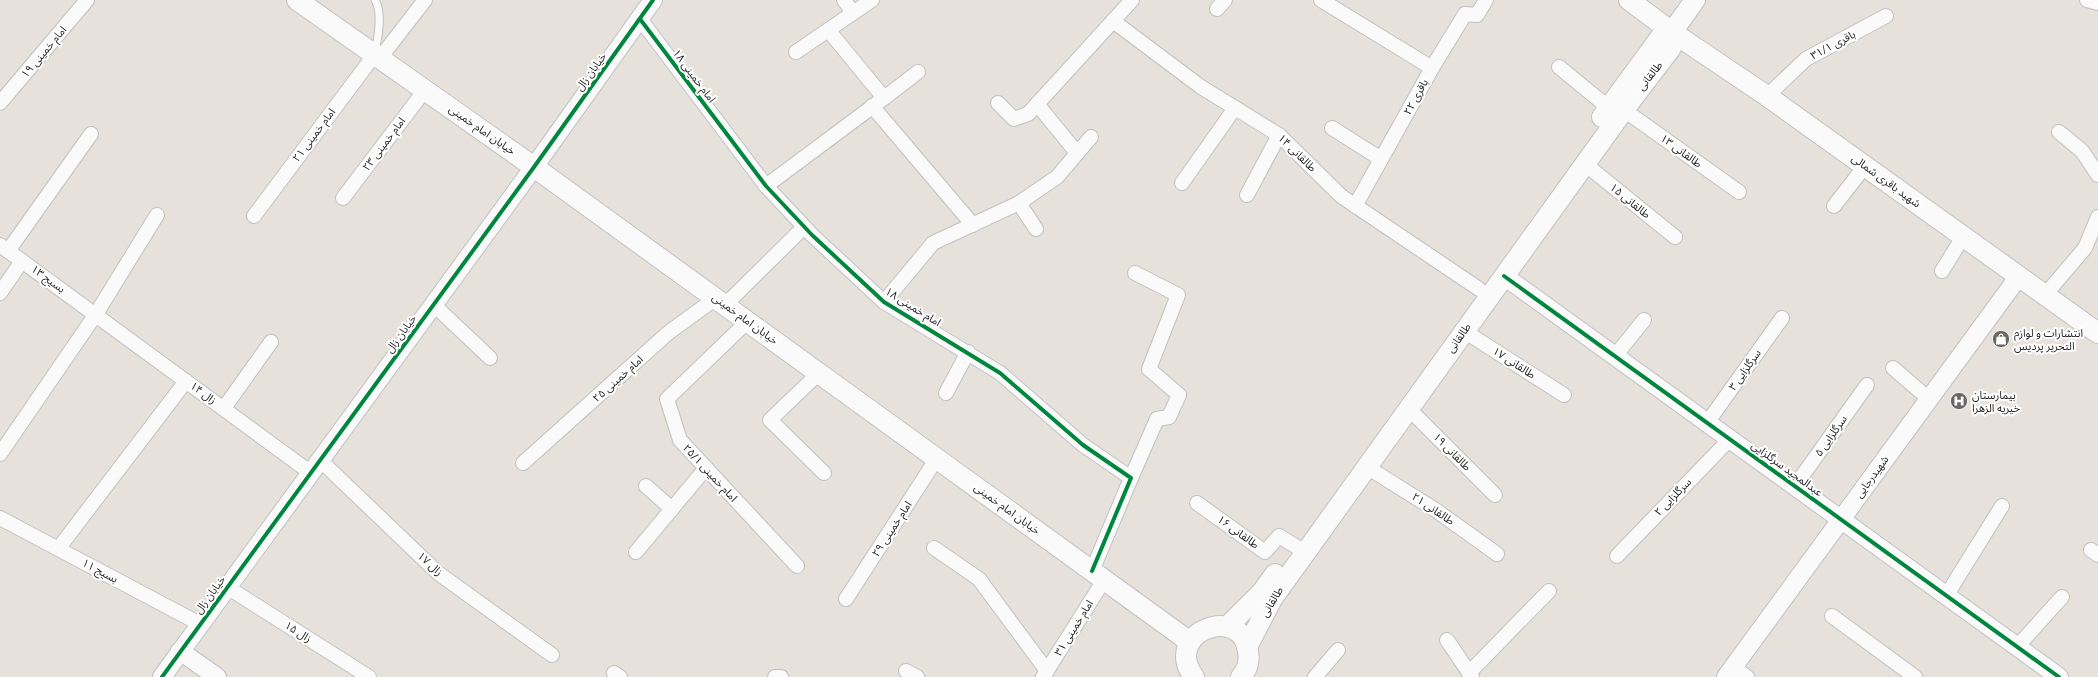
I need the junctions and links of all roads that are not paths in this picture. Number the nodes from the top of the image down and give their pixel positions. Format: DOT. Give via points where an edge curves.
graph roads {
  1 [pos="87,0"];
  2 [pos="375,0"];
  3 [pos="425,0"];
  4 [pos="654,0"];
  5 [pos="844,0"];
  6 [pos="872,0"];
  7 [pos="1132,0"];
  8 [pos="1321,0"];
  9 [pos="1486,0"];
  10 [pos="1629,0"];
  11 [pos="1694,0"];
  12 [pos="2087,0"];
  13 [pos="301,1"];
  14 [pos="2098,3"];
  15 [pos="853,13"];
  16 [pos="1886,16"];
  17 [pos="640,20"];
  18 [pos="1113,21"];
  19 [pos="829,31"];
  20 [pos="1672,32"];
  21 [pos="796,52"];
  22 [pos="377,56"];
  23 [pos="1559,67"];
  24 [pos="1432,68"];
  25 [pos="918,72"];
  26 [pos="425,90"];
  27 [pos="1767,96"];
  28 [pos="884,98"];
  29 [pos="0,103"];
  30 [pos="998,103"];
  31 [pos="1037,104"];
  32 [pos="872,106"];
  33 [pos="1235,108"];
  34 [pos="1616,109"];
  35 [pos="1332,128"];
  36 [pos="2059,132"];
  37 [pos="91,134"];
  38 [pos="1280,135"];
  39 [pos="1090,137"];
  40 [pos="1077,153"];
  41 [pos="1381,159"];
  42 [pos="1585,164"];
  43 [pos="1865,166"];
  44 [pos="534,167"];
  45 [pos="2098,175"];
  46 [pos="1182,183"];
  47 [pos="766,186"];
  48 [pos="1738,192"];
  49 [pos="1248,195"];
  50 [pos="344,198"];
  51 [pos="1020,203"];
  52 [pos="1355,206"];
  53 [pos="1834,206"];
  54 [pos="157,215"];
  55 [pos="254,216"];
  56 [pos="2098,217"];
  57 [pos="972,225"];
  58 [pos="804,227"];
  59 [pos="1036,229"];
  60 [pos="1675,237"];
  61 [pos="1964,237"];
  62 [pos="4,248"];
  63 [pos="22,261"];
  64 [pos="1942,271"];
  65 [pos="1135,273"];
  66 [pos="1504,276"];
  67 [pos="2019,276"];
  68 [pos="1479,289"];
  69 [pos="0,293"];
  70 [pos="2045,296"];
  71 [pos="720,301"];
  72 [pos="884,302"];
  73 [pos="434,305"];
  74 [pos="96,314"];
  75 [pos="1782,318"];
  76 [pos="1644,320"];
  77 [pos="748,322"];
  78 [pos="1464,331"];
  79 [pos="2098,333"];
  80 [pos="271,342"];
  81 [pos="968,352"];
  82 [pos="1615,356"];
  83 [pos="490,358"];
  84 [pos="1893,368"];
  85 [pos="819,373"];
  86 [pos="186,381"];
  87 [pos="1867,385"];
  88 [pos="946,393"];
  89 [pos="1564,395"];
  90 [pos="1929,399"];
  91 [pos="224,408"];
  92 [pos="1409,409"];
  93 [pos="1707,423"];
  94 [pos="1730,439"];
  95 [pos="0,454"];
  96 [pos="937,458"];
  97 [pos="523,463"];
  98 [pos="316,466"];
  99 [pos="1367,467"];
  100 [pos="706,468"];
  101 [pos="824,473"];
  102 [pos="1131,478"];
  103 [pos="646,486"];
  104 [pos="1795,486"];
  105 [pos="1495,495"];
  106 [pos="1197,503"];
  107 [pos="2002,506"];
  108 [pos="672,509"];
  109 [pos="0,518"];
  110 [pos="1841,519"];
  111 [pos="1296,547"];
  112 [pos="934,548"];
  113 [pos="58,549"];
  114 [pos="636,552"];
  115 [pos="1497,554"];
  116 [pos="1617,556"];
  117 [pos="797,566"];
  118 [pos="1098,575"];
  119 [pos="227,587"];
  120 [pos="1549,591"];
  121 [pos="1946,596"];
  122 [pos="2062,598"];
  123 [pos="846,599"];
  124 [pos="1832,616"];
  125 [pos="200,624"];
  126 [pos="1227,627"];
  127 [pos="1446,640"];
  128 [pos="1190,642"];
  129 [pos="1247,647"];
  130 [pos="2017,647"];
  131 [pos="1338,650"];
  132 [pos="180,651"];
  133 [pos="552,655"];
  134 [pos="1045,674"];
  135 [pos="1735,674"];
  136 [pos="1470,675"];
  137 [pos="1244,676"];
  138 [pos="162,677"];
  139 [pos="217,677"];
  140 [pos="369,677"];
  141 [pos="775,677"];
  142 [pos="781,677"];
  143 [pos="1194,677"];
  144 [pos="1315,677"];
  145 [pos="1915,677"];
  146 [pos="2059,677"];
  1 -- 29 [label="street, امام خمینی ۱۹"];
  2 -- 22 [label="lane" via="378,4"];
  3 -- 22 [label="street, امام خمینی ۲۱"];
  4 -- 17 [label="street, خیابان زال"];
  5 -- 15 [label="street"];
  6 -- 15 [label="street"];
  7 -- 18 [label="street"];
  8 -- 24 [label="street"];
  9 -- 24 [label="street, باقری ۲۲" via="1477,15 1465,14"];
  10 -- 20 [label="main road, شهید باقری شمالی"];
  11 -- 20 [label="main road, طالقانی"];
  12 -- 14 [label="street"];
  13 -- 22 [label="main road, خیابان امام خمینی"];
  15 -- 19 [label="street"];
  16 -- 27 [label="street, باقری ۳۱/۱" via="1806,59"];
  17 -- 44 [label="street, خیابان زال"];
  17 -- 47 [label="street, امام خمینی ۱۸"];
  18 -- 31 [label="street"];
  18 -- 33 [label="street, طالقانی ۱۴" via="1201,87"];
  19 -- 21 [label="street"];
  19 -- 28 [label="street"];
  20 -- 27 [label="main road, شهید باقری شمالی"];
  20 -- 34 [label="main road, طالقانی" via="1660,38"];
  22 -- 26 [label="main road, خیابان امام خمینی"];
  22 -- 55 [label="street, امام خمینی ۲۱"];
  23 -- 34 [label="street, طالقانی ۱۳"];
  24 -- 41 [label="street, باقری ۲۲"];
  25 -- 28 [label="street"];
  26 -- 44 [label="main road, خیابان امام خمینی"];
  26 -- 50 [label="street, امام خمینی ۲۳"];
  27 -- 43 [label="main road, شهید باقری شمالی"];
  28 -- 32 [label="street"];
  30 -- 31 [label="street" via="1014,119 1028,114"];
  31 -- 40 [label="street"];
  32 -- 47 [label="street"];
  32 -- 57 [label="street"];
  33 -- 38 [label="street, طالقانی ۱۴"];
  33 -- 46 [label="street"];
  34 -- 42 [label="main road, طالقانی"];
  34 -- 48 [label="street, طالقانی ۱۳"];
  34 -- 68 [label="main road, طالقانی"];
  35 -- 41 [label="street"];
  36 -- 45 [label="street" via="2082,151"];
  37 -- 62 [label="street"];
  38 -- 49 [label="street"];
  38 -- 52 [label="street, طالقانی ۱۴" via="1341,196"];
  39 -- 40 [label="street"];
  40 -- 51 [label="street" via="1058,177"];
  41 -- 52 [label="street, باقری ۲۲"];
  42 -- 60 [label="street, طالقانی ۱۵"];
  42 -- 66 [label="main road, طالقانی"];
  43 -- 53 [label="street"];
  43 -- 61 [label="main road, شهید باقری شمالی"];
  44 -- 71 [label="main road, خیابان امام خمینی"];
  44 -- 73 [label="street, خیابان زال"];
  47 -- 58 [label="street, امام خمینی ۱۸"];
  51 -- 57 [label="street"];
  51 -- 59 [label="street"];
  52 -- 68 [label="street, طالقانی ۱۴"];
  54 -- 74 [label="street"];
  56 -- 70 [label="street" via="2085,248"];
  57 -- 72 [label="street" via="933,243"];
  58 -- 71 [label="street, امام خمینی ۲۵"];
  58 -- 72 [label="street, امام خمینی ۱۸"];
  61 -- 64 [label="street"];
  61 -- 67 [label="main road, شهید باقری شمالی"];
  62 -- 63 [label="street, بسیج ۱۳"];
  63 -- 69 [label="street"];
  63 -- 74 [label="street, بسیج ۱۳"];
  65 -- 102 [label="street" via="1178,295 1149,369 1179,394 1169,417 1157,419"];
  66 -- 78 [label="main road, طالقانی"];
  66 -- 82 [label="street, عبدالمجید سرگلزایی"];
  67 -- 70 [label="main road, شهید باقری شمالی"];
  67 -- 90 [label="street, شهیدرجایی"];
  68 -- 111 [label="main road, طالقانی"];
  70 -- 79 [label="main road, شهید باقری شمالی"];
  71 -- 77 [label="main road, خیابان امام خمینی"];
  71 -- 97 [label="street, امام خمینی ۲۵" via="668,333"];
  72 -- 81 [label="street, امام خمینی ۱۸"];
  73 -- 83 [label="street"];
  73 -- 98 [label="street, خیابان زال"];
  74 -- 86 [label="street, زال ۱۴"];
  74 -- 95 [label="street"];
  75 -- 93 [label="street, سرگلزایی ۳"];
  76 -- 82 [label="street"];
  77 -- 85 [label="main road, خیابان امام خمینی"];
  77 -- 100 [label="street, امام خمینی ۲۵/۱" via="667,399 680,440"];
  78 -- 89 [label="street, طالقانی ۱۷"];
  78 -- 92 [label="main road, طالقانی"];
  80 -- 91 [label="street"];
  81 -- 88 [label="street"];
  81 -- 102 [label="street, امام خمینی ۱۸" via="1000,372 1083,445"];
  82 -- 93 [label="street, عبدالمجید سرگلزایی"];
  84 -- 90 [label="street"];
  85 -- 96 [label="main road, خیابان امام خمینی"];
  85 -- 101 [label="street" via="770,420"];
  86 -- 91 [label="street, زال ۱۴"];
  86 -- 113 [label="street"];
  87 -- 104 [label="street, سرگلزایی ۵"];
  90 -- 110 [label="street, شهیدرجایی"];
  91 -- 98 [label="street, زال ۱۴"];
  92 -- 99 [label="main road, طالقانی"];
  92 -- 105 [label="street, طالقانی ۱۹"];
  93 -- 94 [label="street, عبدالمجید سرگلزایی"];
  94 -- 104 [label="street, عبدالمجید سرگلزایی"];
  94 -- 116 [label="street, سرگلزایی ۲"];
  96 -- 118 [label="main road, خیابان امام خمینی"];
  96 -- 123 [label="street, امام خمینی ۲۹"];
  98 -- 119 [label="street, خیابان زال"];
  98 -- 133 [label="street, زال ۱۷" via="438,573"];
  99 -- 115 [label="street, طالقانی ۲۱" via="1437,511"];
  99 -- 129 [label="main road, طالقانی" via="1272,599"];
  100 -- 108 [label="street"];
  100 -- 117 [label="street, امام خمینی ۲۵/۱"];
  102 -- 118 [label="street"];
  103 -- 108 [label="street"];
  104 -- 110 [label="street, عبدالمجید سرگلزایی"];
  106 -- 111 [label="street, طالقانی ۱۶" via="1265,552 1279,536"];
  107 -- 121 [label="street"];
  108 -- 114 [label="street"];
  109 -- 113 [label="street, بسیج ۱۱"];
  110 -- 121 [label="street, عبدالمجید سرگلزایی"];
  110 -- 135 [label="street, شهیدرجایی"];
  111 -- 126 [label="main road, طالقانی" via="1262,592"];
  112 -- 134 [label="street" via="979,579"];
  113 -- 125 [label="street, بسیج ۱۱"];
  118 -- 128 [label="main road, خیابان امام خمینی"];
  118 -- 134 [label="street, امام خمینی ۳۱"];
  119 -- 125 [label="street, خیابان زال"];
  119 -- 140 [label="street, زال ۱۵"];
  120 -- 136 [label="street"];
  121 -- 130 [label="street, عبدالمجید سرگلزایی"];
  122 -- 130 [label="street"];
  124 -- 145 [label="street"];
  125 -- 132 [label="street, خیابان زال"];
  126 -- 128 [label="main road" via="1216,625 1206,628 1197,633"];
  126 -- 129 [label="main road" via="1243,638"];
  127 -- 136 [label="street"];
  128 -- 143 [label="main road" via="1186,659"];
  129 -- 137 [label="main road" via="1248,666"];
  130 -- 146 [label="street, عبدالمجید سرگلزایی"];
  131 -- 144 [label="street"];
  132 -- 138 [label="street, خیابان زال"];
  132 -- 139 [label="street"];
  141 -- 142 [label="street"];
}
